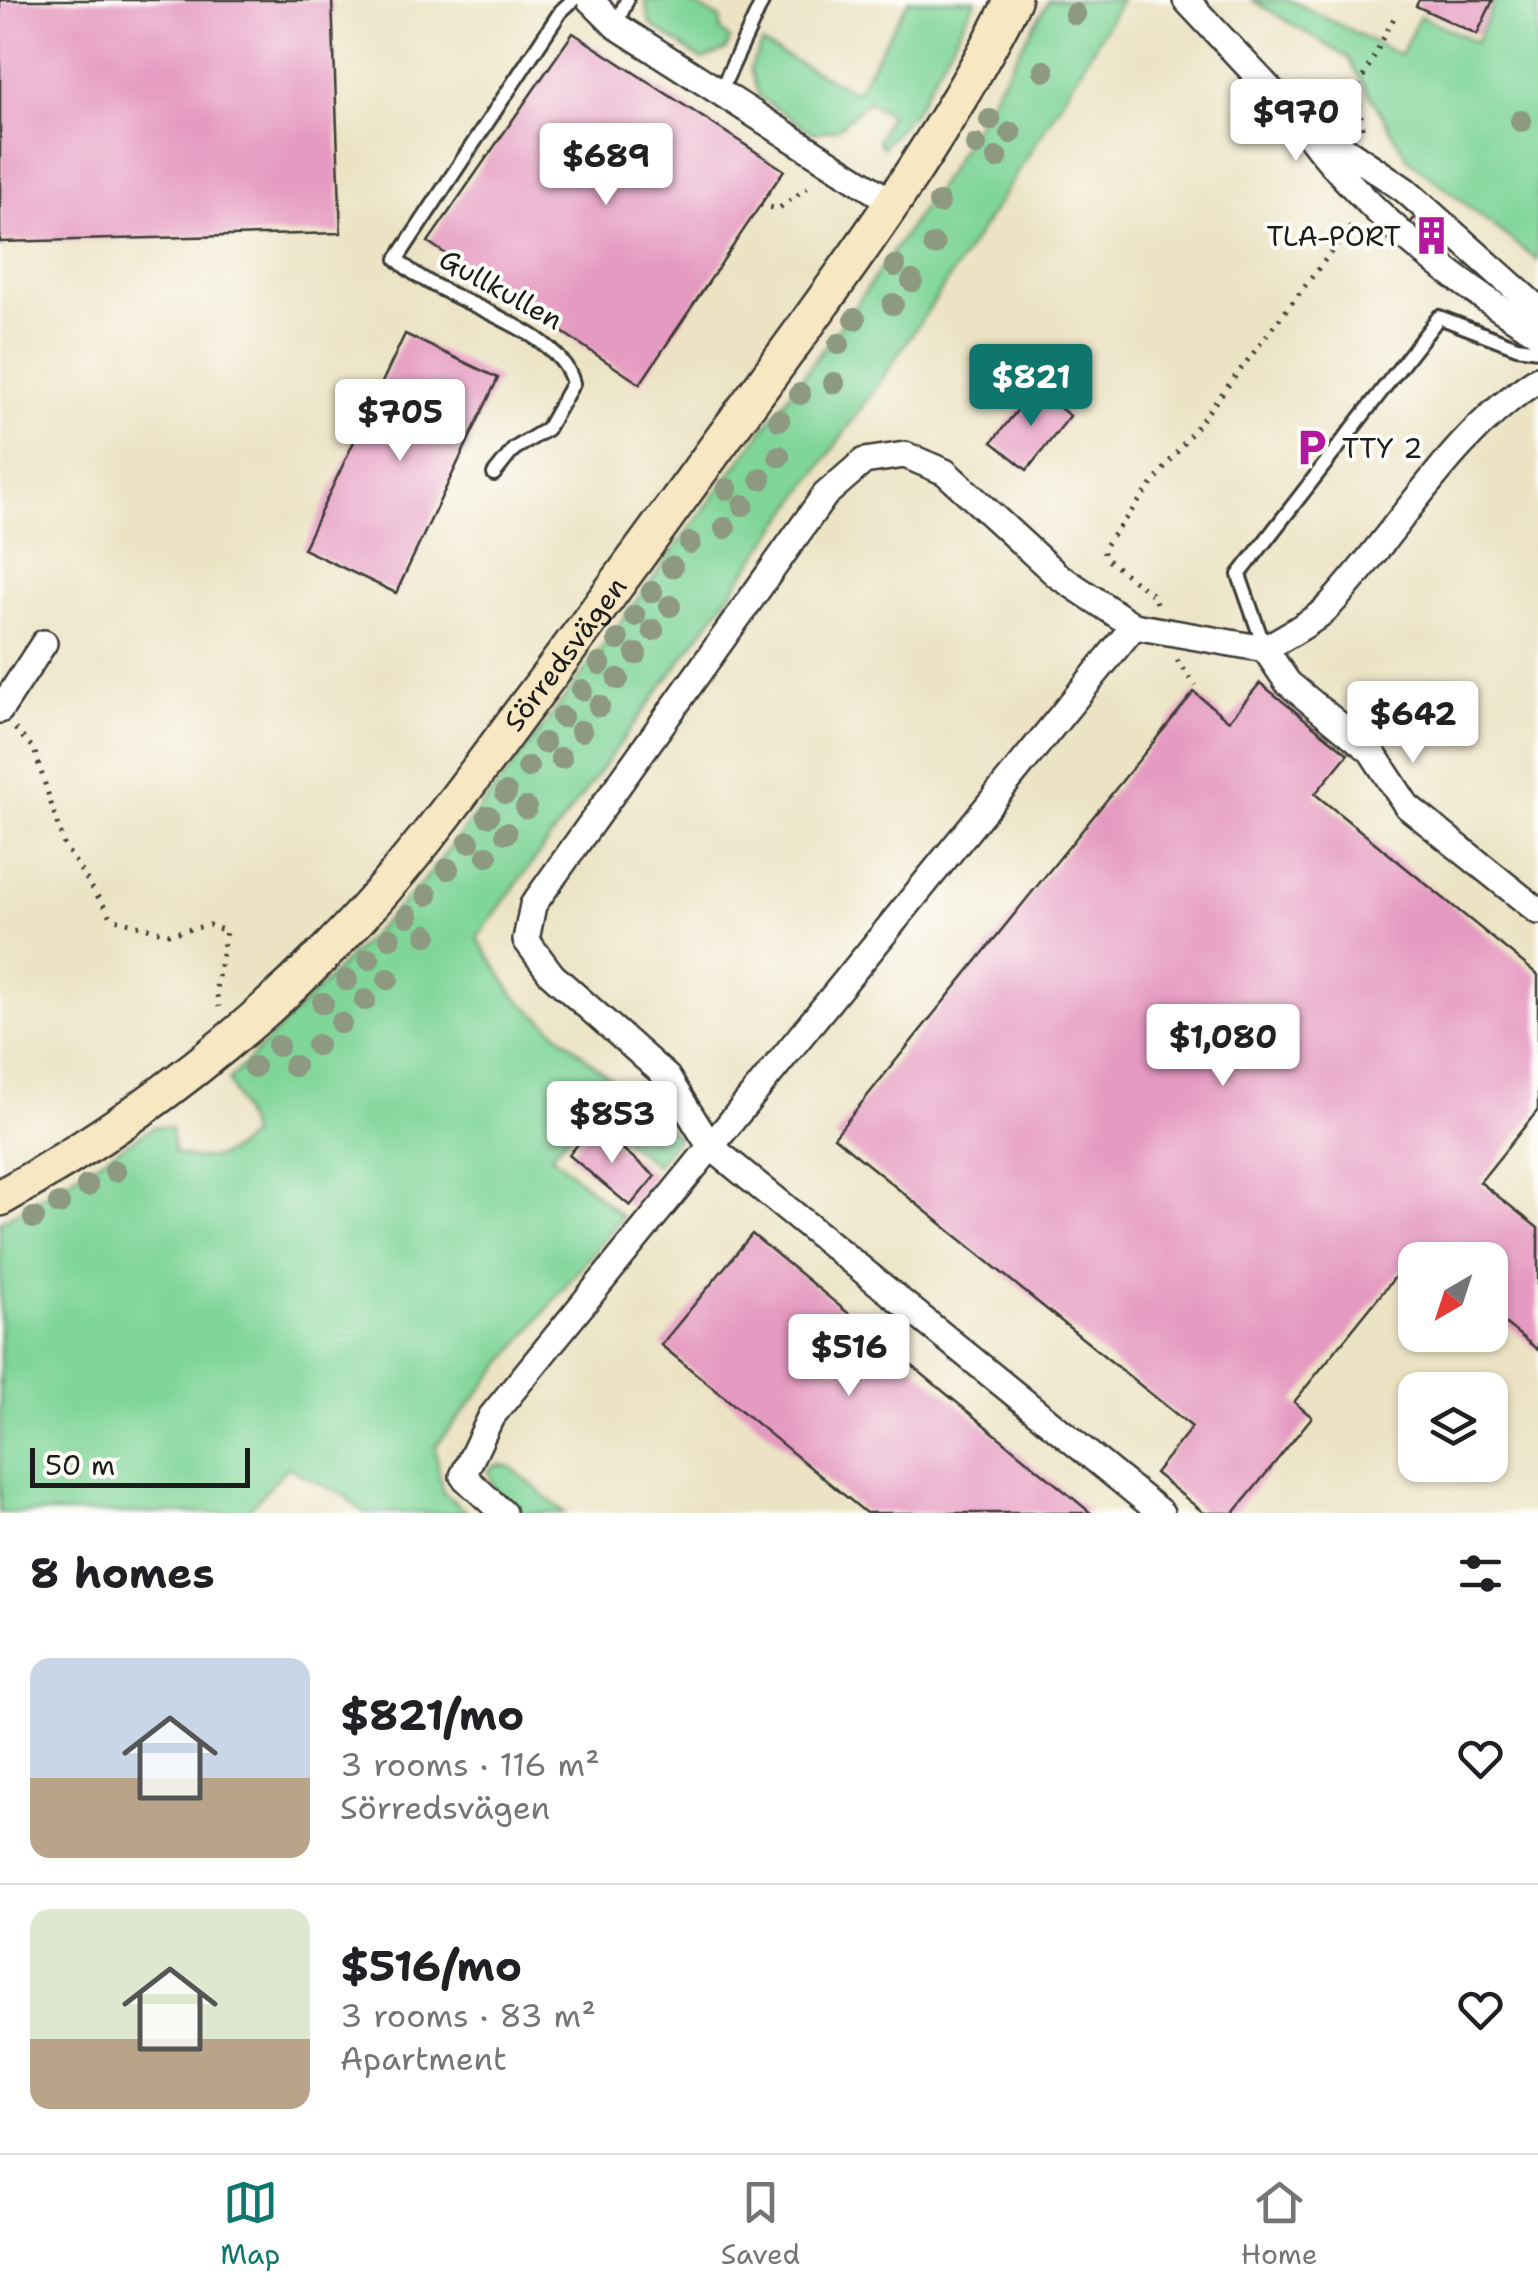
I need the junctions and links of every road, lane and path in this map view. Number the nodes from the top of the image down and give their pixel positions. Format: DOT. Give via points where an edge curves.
graph roads {
  1 [pos="573,0"];
  2 [pos="590,0"];
  3 [pos="628,0"];
  4 [pos="763,0"];
  5 [pos="1013,0"];
  6 [pos="1186,0"];
  7 [pos="1395,16"];
  8 [pos="616,25"];
  9 [pos="720,92"];
  10 [pos="1294,115"];
  11 [pos="1364,135"];
  12 [pos="832,162"];
  13 [pos="893,203"];
  14 [pos="760,205"];
  15 [pos="1360,214"];
  16 [pos="1538,309"];
  17 [pos="1538,332"];
  18 [pos="1538,350"];
  19 [pos="1538,378"];
  20 [pos="494,474"];
  21 [pos="1134,626"];
  22 [pos="1164,632"];
  23 [pos="44,643"];
  24 [pos="1265,649"];
  25 [pos="1196,686"];
  26 [pos="6,717"];
  27 [pos="1538,912"];
  28 [pos="234,1003"];
  29 [pos="710,1146"];
  30 [pos="0,1198"];
  31 [pos="503,1513"];
  32 [pos="1160,1513"];
  1 -- 20 [label="lane, Gullkullen" via="397,258 412,275 496,317 560,355 570,368 574,383 547,429 514,449"];
  2 -- 8 [label="street"];
  3 -- 8 [label="lane"];
  4 -- 9 [label="lane"];
  5 -- 13 [label="street, Sörredsvägen" via="961,98"];
  6 -- 10 [label="street"];
  7 -- 11 [label="path" via="1358,87"];
  8 -- 9 [label="street"];
  9 -- 12 [label="street"];
  10 -- 16 [label="street" via="1405,190"];
  10 -- 17 [label="street" via="1342,180 1486,301"];
  12 -- 13 [label="street"];
  12 -- 14 [label="path" via="806,192 778,209"];
  13 -- 30 [label="street, Sörredsvägen" via="592,618 379,895 322,956 200,1064"];
  15 -- 22 [label="path" via="1103,548 1105,558 1154,596"];
  18 -- 24 [label="lane" via="1439,317 1238,575"];
  19 -- 24 [label="street" via="1501,402 1460,444 1327,609"];
  21 -- 22 [label="street"];
  21 -- 29 [label="street"];
  21 -- 29 [label="street" via="1057,575 945,472 905,454 864,461 825,495 533,905 526,940 552,975 667,1077"];
  22 -- 24 [label="street"];
  22 -- 25 [label="path"];
  23 -- 26 [label="street"];
  24 -- 27 [label="street" via="1288,683 1371,752 1406,806"];
  26 -- 28 [label="path" via="34,749 64,845 112,918 169,934 221,926 228,938 216,1000 222,1014"];
  29 -- 31 [label="street" via="491,1418 463,1476"];
  29 -- 32 [label="street"];
}
